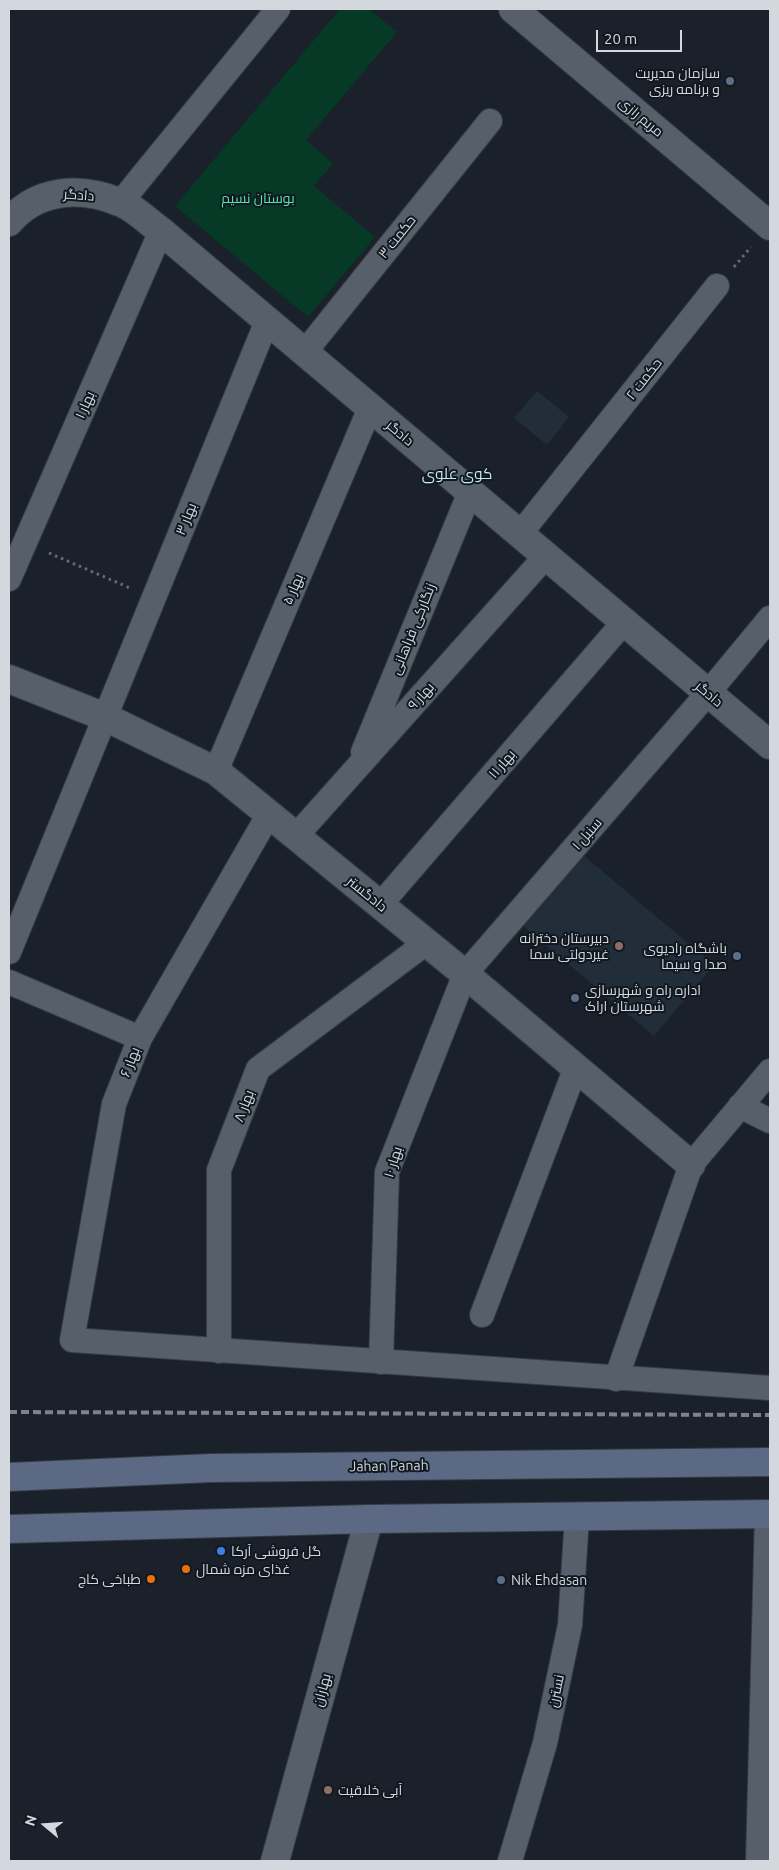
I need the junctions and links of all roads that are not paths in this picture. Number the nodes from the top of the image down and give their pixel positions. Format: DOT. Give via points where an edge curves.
graph roads {
  1 [pos="278,9"];
  2 [pos="513,9"];
  3 [pos="490,121"];
  4 [pos="121,202"];
  5 [pos="9,222"];
  6 [pos="770,225"];
  7 [pos="161,231"];
  8 [pos="717,286"];
  9 [pos="267,320"];
  10 [pos="304,353"];
  11 [pos="370,408"];
  12 [pos="470,492"];
  13 [pos="520,534"];
  14 [pos="546,556"];
  15 [pos="9,580"];
  16 [pos="770,618"];
  17 [pos="624,622"];
  18 [pos="9,679"];
  19 [pos="708,693"];
  20 [pos="105,717"];
  21 [pos="770,746"];
  22 [pos="357,767"];
  23 [pos="216,770"];
  24 [pos="269,814"];
  25 [pos="296,836"];
  26 [pos="380,905"];
  27 [pos="426,943"];
  28 [pos="9,952"];
  29 [pos="465,974"];
  30 [pos="9,982"];
  31 [pos="140,1038"];
  32 [pos="576,1068"];
  33 [pos="770,1071"];
  34 [pos="740,1106"];
  35 [pos="770,1121"];
  36 [pos="691,1165"];
  37 [pos="482,1316"];
  38 [pos="219,1351"];
  39 [pos="381,1362"];
  40 [pos="616,1379"];
  41 [pos="770,1388"];
  42 [pos="770,1462"];
  43 [pos="9,1477"];
  44 [pos="769,1514"];
  45 [pos="577,1517"];
  46 [pos="369,1518"];
  47 [pos="9,1529"];
  48 [pos="275,1861"];
  49 [pos="510,1861"];
  50 [pos="758,1861"];
  1 -- 4 [label="street"];
  2 -- 6 [label="street, مریم رازی"];
  3 -- 10 [label="street, حکمت ۳"];
  4 -- 5 [label="street, دادگر" via="89,193 51,194 17,212"];
  4 -- 7 [label="street, دادگر"];
  7 -- 9 [label="street, دادگر"];
  7 -- 15 [label="street, بهار ۱"];
  8 -- 13 [label="street, حکمت ۲"];
  9 -- 10 [label="street, دادگر"];
  9 -- 20 [label="street, بهار ۳"];
  10 -- 11 [label="street, دادگر"];
  11 -- 12 [label="street, دادگر"];
  11 -- 23 [label="street, بهار ۵"];
  12 -- 13 [label="street, دادگر"];
  12 -- 22 [label="street, زنگارکی فراهانی"];
  13 -- 14 [label="street, دادگر"];
  14 -- 17 [label="street, دادگر"];
  14 -- 22 [label="street, بهار ۹"];
  16 -- 19 [label="street, سنبل ۱"];
  17 -- 19 [label="street, دادگر"];
  17 -- 26 [label="street, بهار ۱۱"];
  18 -- 20 [label="street, دادگستر"];
  19 -- 21 [label="street, دادگر"];
  19 -- 29 [label="street, سنبل ۱"];
  20 -- 23 [label="street, دادگستر"];
  20 -- 28 [label="street, بهار ۳"];
  22 -- 25 [label="street, بهار ۹"];
  23 -- 24 [label="street, دادگستر"];
  24 -- 25 [label="street, دادگستر"];
  24 -- 31 [label="street, بهار ۶"];
  25 -- 26 [label="street, دادگستر"];
  26 -- 27 [label="street, دادگستر"];
  27 -- 29 [label="street, دادگستر"];
  27 -- 38 [label="street, بهار ۸" via="258,1069 219,1170"];
  29 -- 32 [label="street, دادگستر"];
  29 -- 39 [label="street, بهار ۱۰" via="387,1172"];
  30 -- 31 [label="street"];
  31 -- 38 [label="street, بهار ۶" via="114,1104 72,1340"];
  32 -- 36 [label="street, دادگستر"];
  32 -- 37 [label="street"];
  33 -- 34 [label="street"];
  34 -- 35 [label="street"];
  34 -- 36 [label="street"];
  36 -- 40 [label="street"];
  38 -- 39 [label="street"];
  39 -- 40 [label="street"];
  40 -- 41 [label="street"];
  42 -- 43 [label="main road, Jahan Panah" via="211,1468"];
  44 -- 45 [label="main road"];
  44 -- 50 [label="street"];
  45 -- 46 [label="main road"];
  45 -- 49 [label="street, نسترن" via="570,1625 545,1744"];
  46 -- 47 [label="main road"];
  46 -- 48 [label="street, بهاران"];
}
